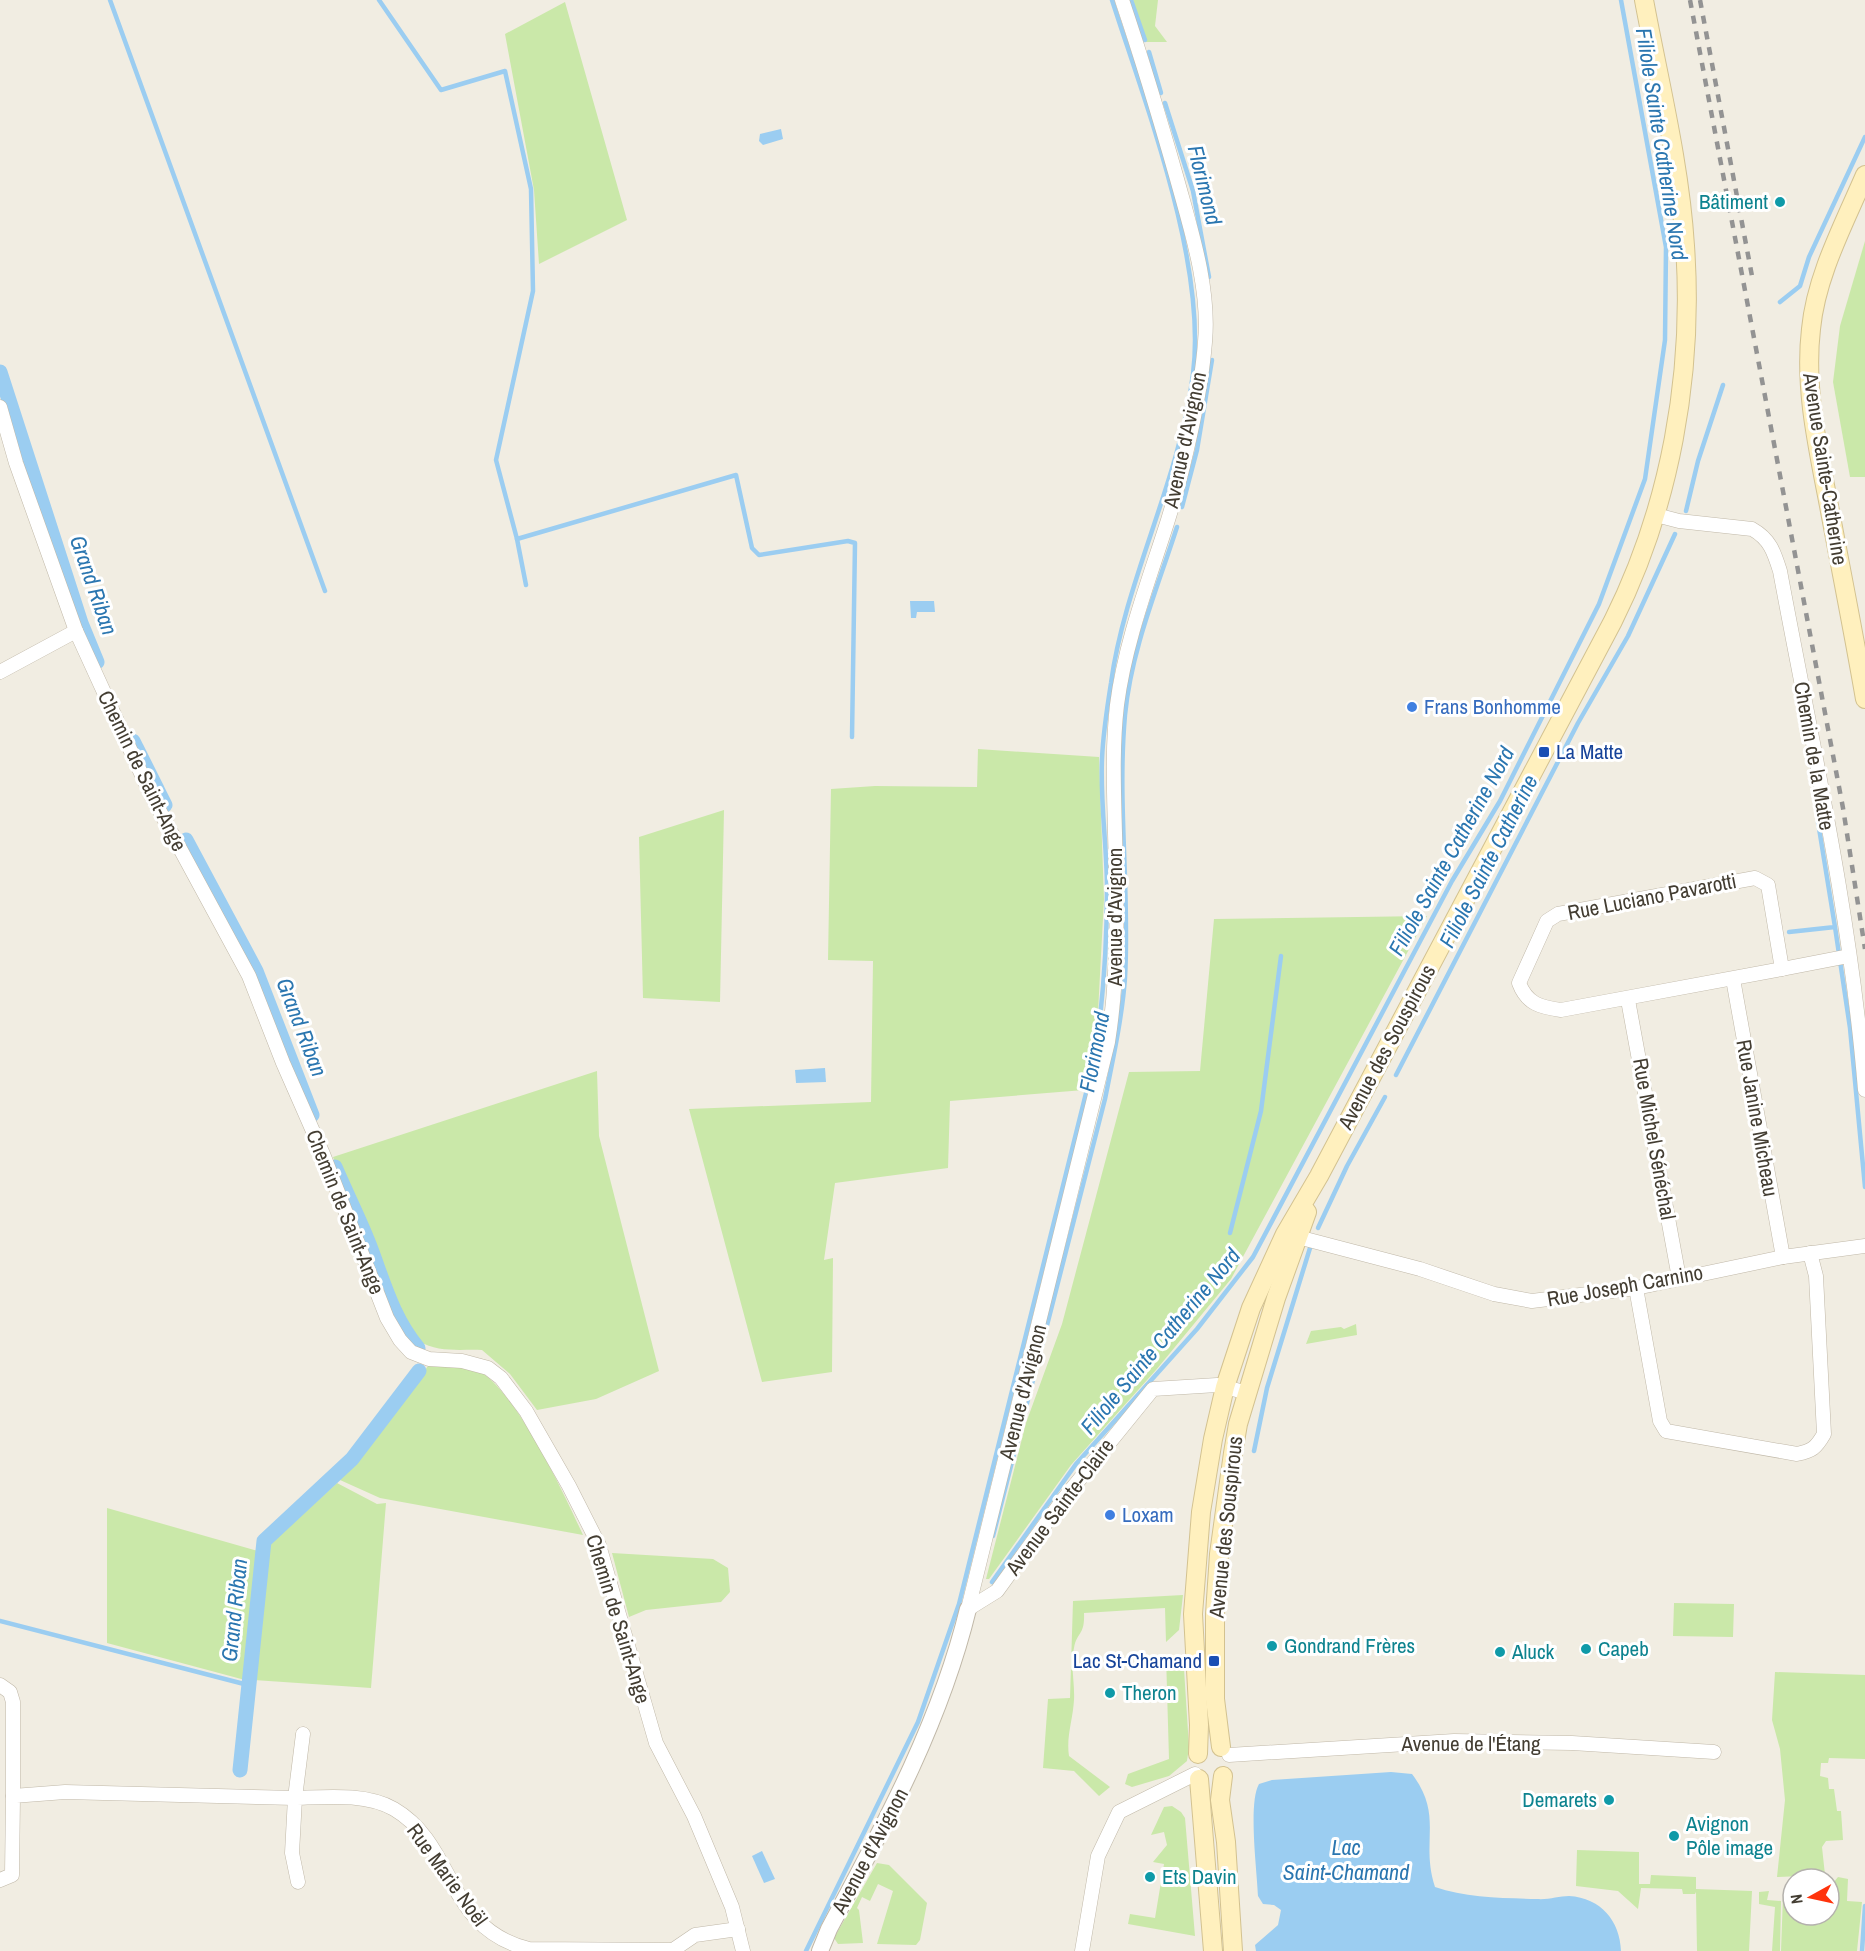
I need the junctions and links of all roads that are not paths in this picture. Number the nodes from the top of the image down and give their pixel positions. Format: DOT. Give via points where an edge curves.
graph roads {
  1 [pos="1122,0"];
  2 [pos="1644,0"];
  3 [pos="1865,175"];
  4 [pos="0,407"];
  5 [pos="1656,515"];
  6 [pos="76,631"];
  7 [pos="0,672"];
  8 [pos="1865,699"];
  9 [pos="1849,956"];
  10 [pos="1782,969"];
  11 [pos="1733,979"];
  12 [pos="1628,1000"];
  13 [pos="1865,1090"];
  14 [pos="1292,1235"];
  15 [pos="1865,1246"];
  16 [pos="1810,1253"];
  17 [pos="1783,1257"];
  18 [pos="1678,1278"];
  19 [pos="1636,1288"];
  20 [pos="1225,1387"];
  21 [pos="1248,1393"];
  22 [pos="968,1609"];
  23 [pos="0,1685"];
  24 [pos="303,1734"];
  25 [pos="1225,1751"];
  26 [pos="1714,1752"];
  27 [pos="1198,1754"];
  28 [pos="1197,1776"];
  29 [pos="1223,1776"];
  30 [pos="13,1796"];
  31 [pos="296,1798"];
  32 [pos="0,1880"];
  33 [pos="298,1882"];
  34 [pos="738,1929"];
  35 [pos="743,1951"];
  36 [pos="820,1951"];
  37 [pos="1082,1951"];
  38 [pos="1213,1951"];
  39 [pos="1233,1951"];
  1 -- 22 [label="street, Avenue d'Avignon" via="1155,99 1188,219 1202,287 1206,340 1194,416 1170,515 1122,672 1118,700 1114,758 1115,998 1108,1042"];
  2 -- 5 [label="main road, Avenue des Souspirous" via="1679,191 1686,278 1678,416"];
  3 -- 8 [label="main road, Avenue Sainte-Catherine" via="1819,293 1811,328 1809,366 1817,447"];
  4 -- 6 [label="street, Chemin de Saint-Ange"];
  5 -- 9 [label="street, Chemin de la Matte" via="1752,529 1773,548"];
  5 -- 14 [label="main road, Avenue des Souspirous" via="1640,565 1613,621 1319,1176"];
  6 -- 7 [label="street"];
  6 -- 34 [label="street, Chemin de Saint-Ange" via="151,795 249,976 392,1325 411,1352 429,1359 488,1368 501,1377 526,1411 569,1486 599,1545 656,1743 694,1816"];
  9 -- 10 [label="street, Rue Luciano Pavarotti"];
  9 -- 13 [label="street, Chemin de la Matte"];
  10 -- 11 [label="street, Rue Luciano Pavarotti"];
  10 -- 12 [label="street, Rue Luciano Pavarotti" via="1768,885 1755,878 1558,914 1547,921 1519,983 1524,996 1538,1006 1561,1010"];
  11 -- 12 [label="street, Rue Luciano Pavarotti"];
  11 -- 17 [label="street, Rue Janine Micheau"];
  12 -- 18 [label="street, Rue Michel Sénéchal"];
  14 -- 19 [label="street, Rue Joseph Carnino" via="1420,1269 1494,1294 1532,1301"];
  14 -- 20 [label="main road, Avenue des Souspirous" via="1251,1308"];
  14 -- 21 [label="main road, Avenue des Souspirous"];
  15 -- 16 [label="street, Rue Joseph Carnino"];
  16 -- 17 [label="street, Rue Joseph Carnino"];
  16 -- 19 [label="street" via="1816,1276 1824,1434 1816,1448 1803,1453 1666,1431 1660,1421"];
  17 -- 18 [label="street, Rue Joseph Carnino"];
  18 -- 19 [label="street, Rue Joseph Carnino"];
  20 -- 21 [label="street, Avenue Sainte-Claire"];
  20 -- 22 [label="street, Avenue Sainte-Claire" via="1153,1389 1062,1501 997,1591"];
  20 -- 27 [label="main road, Avenue des Souspirous" via="1196,1559 1193,1614"];
  21 -- 25 [label="main road, Avenue des Souspirous" via="1236,1434 1219,1554 1214,1679 1218,1734"];
  22 -- 36 [label="street, Avenue d'Avignon" via="958,1652 919,1755"];
  23 -- 30 [label="street" via="10,1692 13,1702"];
  24 -- 31 [label="street"];
  25 -- 26 [label="street, Avenue de l'Étang" via="1454,1741"];
  25 -- 27 [label="main road" via="1210,1746"];
  25 -- 29 [label="main road" via="1228,1767"];
  27 -- 28 [label="main road" via="1194,1764"];
  28 -- 29 [label="main road" via="1210,1782"];
  28 -- 37 [label="street" via="1119,1812 1098,1856"];
  28 -- 38 [label="main road"];
  29 -- 39 [label="main road" via="1220,1800"];
  30 -- 31 [label="street, Rue Marie Noël" via="65,1792"];
  30 -- 32 [label="street" via="12,1875"];
  31 -- 33 [label="street" via="292,1853"];
  31 -- 34 [label="street, Rue Marie Noël" via="356,1798 394,1809 415,1826 435,1853 467,1911 489,1933 511,1945 529,1949 673,1950 695,1935"];
  34 -- 35 [label="street, Chemin de Saint-Ange"];
}
